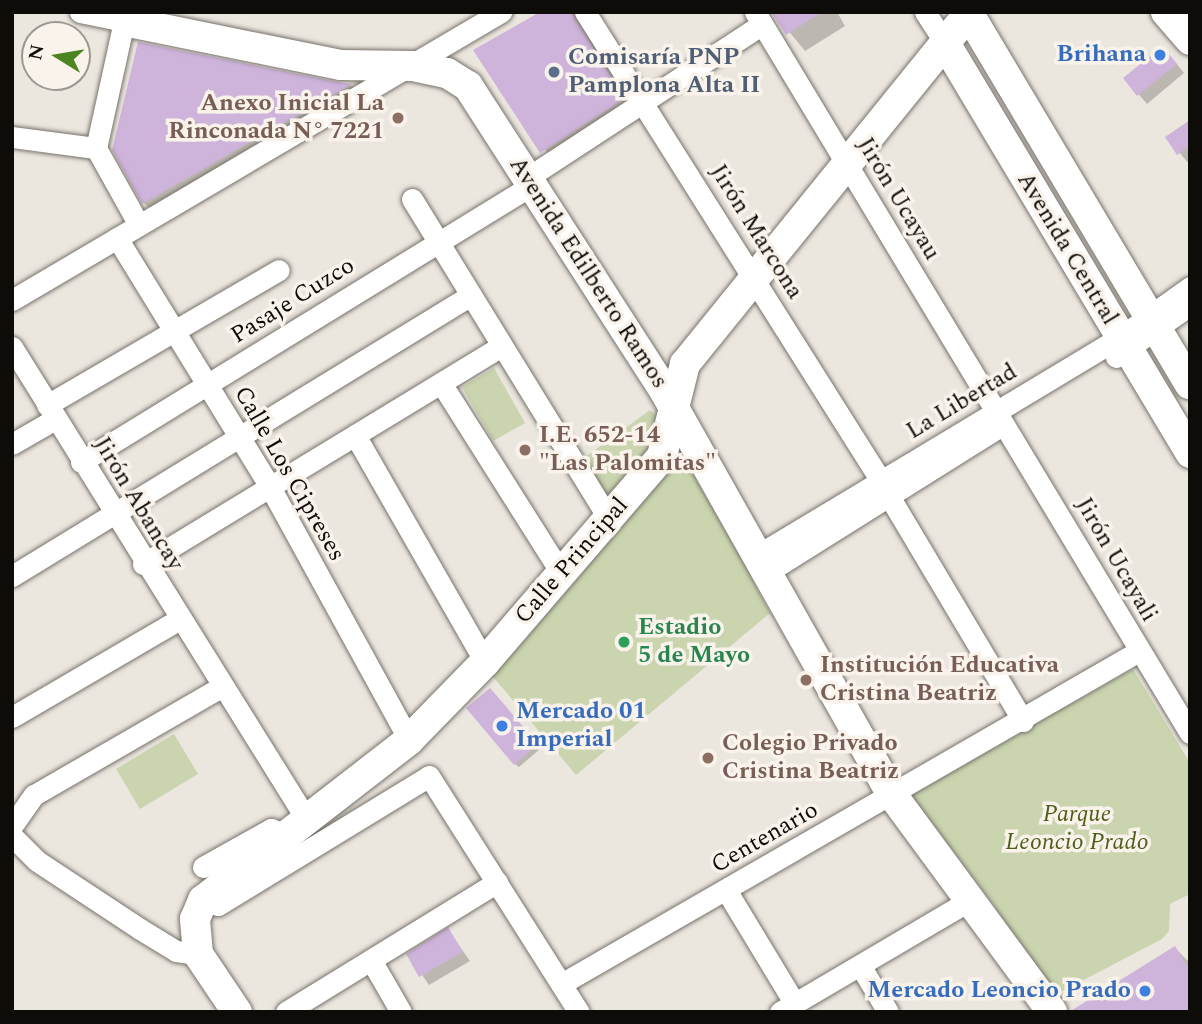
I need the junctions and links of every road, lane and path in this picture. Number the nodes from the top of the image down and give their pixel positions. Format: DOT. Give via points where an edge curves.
graph roads {
  1 [pos="80,12"];
  2 [pos="500,12"];
  3 [pos="585,12"];
  4 [pos="925,12"];
  5 [pos="1166,12"];
  6 [pos="969,13"];
  7 [pos="125,16"];
  8 [pos="759,18"];
  9 [pos="1190,40"];
  10 [pos="945,43"];
  11 [pos="413,66"];
  12 [pos="642,103"];
  13 [pos="12,137"];
  14 [pos="96,148"];
  15 [pos="845,162"];
  16 [pos="529,182"];
  17 [pos="412,199"];
  18 [pos="139,225"];
  19 [pos="117,238"];
  20 [pos="439,243"];
  21 [pos="279,270"];
  22 [pos="754,278"];
  23 [pos="1190,287"];
  24 [pos="471,295"];
  25 [pos="12,300"];
  26 [pos="1190,305"];
  27 [pos="1153,324"];
  28 [pos="173,329"];
  29 [pos="1123,344"];
  30 [pos="502,346"];
  31 [pos="12,347"];
  32 [pos="441,383"];
  33 [pos="1190,384"];
  34 [pos="207,385"];
  35 [pos="675,410"];
  36 [pos="51,412"];
  37 [pos="1002,417"];
  38 [pos="355,435"];
  39 [pos="238,436"];
  40 [pos="12,444"];
  41 [pos="1190,453"];
  42 [pos="81,462"];
  43 [pos="270,487"];
  44 [pos="885,489"];
  45 [pos="113,516"];
  46 [pos="608,518"];
  47 [pos="143,564"];
  48 [pos="761,564"];
  49 [pos="561,573"];
  50 [pos="12,576"];
  51 [pos="178,620"];
  52 [pos="1139,650"];
  53 [pos="485,662"];
  54 [pos="221,687"];
  55 [pos="12,717"];
  56 [pos="1023,721"];
  57 [pos="1190,733"];
  58 [pos="409,740"];
  59 [pos="893,796"];
  60 [pos="12,826"];
  61 [pos="297,828"];
  62 [pos="12,836"];
  63 [pos="204,867"];
  64 [pos="497,882"];
  65 [pos="726,890"];
  66 [pos="203,900"];
  67 [pos="970,900"];
  68 [pos="198,954"];
  69 [pos="371,960"];
  70 [pos="862,967"];
  71 [pos="561,984"];
  72 [pos="788,1008"];
  73 [pos="236,1012"];
  74 [pos="286,1012"];
  75 [pos="401,1012"];
  76 [pos="579,1012"];
  77 [pos="888,1012"];
  78 [pos="1052,1012"];
  1 -- 7 [label="street, Avenida Edilberto Ramos"];
  2 -- 11 [label="street"];
  3 -- 12 [label="street, Jirón Marcona"];
  4 -- 10 [label="street"];
  5 -- 9 [label="street"];
  6 -- 10 [label="street, Calle Principal"];
  6 -- 27 [label="street, Avenida Central"];
  7 -- 11 [label="street, Avenida Edilberto Ramos" via="341,65"];
  7 -- 14 [label="street"];
  8 -- 12 [label="street, Pasaje Cuzco"];
  8 -- 15 [label="street, Jirón Ucayau"];
  10 -- 15 [label="street, Calle Principal"];
  10 -- 29 [label="street, Avenida Central"];
  11 -- 16 [label="street, Avenida Edilberto Ramos" via="446,73 468,86"];
  11 -- 18 [label="street"];
  12 -- 16 [label="street, Pasaje Cuzco"];
  12 -- 22 [label="street, Jirón Marcona"];
  13 -- 14 [label="street"];
  14 -- 18 [label="street"];
  15 -- 22 [label="street, Calle Principal"];
  15 -- 37 [label="street, Jirón Ucayau"];
  16 -- 20 [label="street, Pasaje Cuzco"];
  16 -- 35 [label="street, Avenida Edilberto Ramos"];
  17 -- 20 [label="street"];
  18 -- 19 [label="street"];
  19 -- 25 [label="street"];
  19 -- 28 [label="street, Calle Los Cipreses"];
  20 -- 24 [label="street"];
  20 -- 34 [label="street, Pasaje Cuzco"];
  21 -- 28 [label="street"];
  22 -- 35 [label="street, Calle Principal" via="685,364"];
  22 -- 44 [label="street, Jirón Marcona"];
  23 -- 27 [label="street, La Libertad"];
  24 -- 30 [label="street"];
  24 -- 39 [label="street"];
  26 -- 27 [label="street, La Libertad"];
  27 -- 29 [label="street, La Libertad"];
  27 -- 33 [label="street, Avenida Central"];
  28 -- 34 [label="street, Calle Los Cipreses"];
  28 -- 36 [label="street"];
  29 -- 37 [label="street, La Libertad"];
  29 -- 41 [label="street, Avenida Central"];
  30 -- 32 [label="street"];
  30 -- 46 [label="street"];
  31 -- 36 [label="street, Jirón Abancay"];
  32 -- 38 [label="street"];
  32 -- 49 [label="street"];
  34 -- 39 [label="street, Calle Los Cipreses"];
  34 -- 42 [label="street, Pasaje Cuzco"];
  35 -- 46 [label="street, Calle Principal" via="662,456"];
  35 -- 48 [label="street, Avenida Edilberto Ramos"];
  36 -- 40 [label="street"];
  36 -- 42 [label="street, Jirón Abancay"];
  37 -- 44 [label="street, La Libertad"];
  37 -- 52 [label="street, Jirón Ucayali"];
  38 -- 43 [label="street"];
  38 -- 53 [label="street"];
  39 -- 43 [label="street, Calle Los Cipreses"];
  39 -- 45 [label="street"];
  42 -- 45 [label="street, Jirón Abancay"];
  43 -- 47 [label="street"];
  43 -- 58 [label="street, Calle Los Cipreses"];
  44 -- 48 [label="street, La Libertad"];
  44 -- 56 [label="street, Jirón Marcona"];
  45 -- 47 [label="street, Jirón Abancay"];
  45 -- 50 [label="street"];
  46 -- 49 [label="street, Calle Principal"];
  47 -- 51 [label="street, Jirón Abancay"];
  48 -- 59 [label="street, Avenida Edilberto Ramos"];
  49 -- 53 [label="street, Calle Principal"];
  51 -- 54 [label="street, Jirón Abancay"];
  51 -- 55 [label="street"];
  52 -- 56 [label="street, Centenario"];
  52 -- 57 [label="street, Jirón Ucayali"];
  53 -- 58 [label="street, Calle Principal"];
  54 -- 60 [label="street" via="34,795"];
  54 -- 61 [label="street, Jirón Abancay"];
  56 -- 59 [label="street, Centenario"];
  58 -- 61 [label="street, Calle Principal"];
  59 -- 65 [label="street, Centenario"];
  59 -- 67 [label="street, Avenida Edilberto Ramos"];
  61 -- 63 [label="street" via="271,828"];
  61 -- 66 [label="street, Calle Principal"];
  62 -- 68 [label="street" via="37,861 140,929 176,951"];
  64 -- 66 [label="street" via="433,779 422,776 218,905"];
  64 -- 69 [label="street"];
  64 -- 71 [label="street"];
  65 -- 71 [label="street, Centenario"];
  65 -- 72 [label="street"];
  66 -- 68 [label="street" via="195,919"];
  67 -- 70 [label="street"];
  67 -- 78 [label="street, Avenida Edilberto Ramos"];
  68 -- 73 [label="street"];
  69 -- 74 [label="street"];
  69 -- 75 [label="street"];
  70 -- 72 [label="street"];
  70 -- 77 [label="street"];
  71 -- 76 [label="street"];
}
